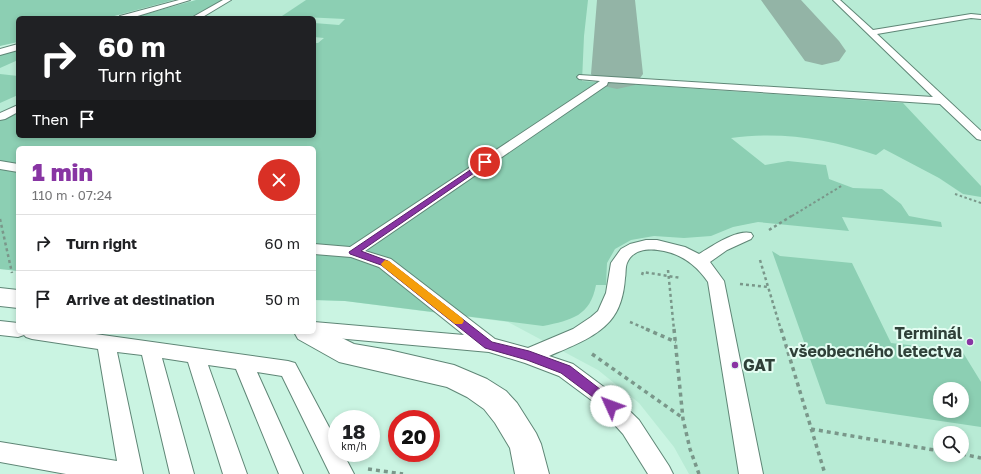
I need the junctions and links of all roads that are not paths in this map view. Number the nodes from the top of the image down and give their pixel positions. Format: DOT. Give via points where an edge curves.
graph roads {
  1 [pos="186,0"];
  2 [pos="228,0"];
  3 [pos="836,0"];
  4 [pos="130,16"];
  5 [pos="199,16"];
  6 [pos="981,17"];
  7 [pos="871,33"];
  8 [pos="16,48"];
  9 [pos="0,52"];
  10 [pos="582,77"];
  11 [pos="604,83"];
  12 [pos="943,101"];
  13 [pos="16,109"];
  14 [pos="1,117"];
  15 [pos="981,137"];
  16 [pos="0,165"];
  17 [pos="16,168"];
  18 [pos="746,236"];
  19 [pos="316,249"];
  20 [pos="353,252"];
  21 [pos="699,261"];
  22 [pos="0,297"];
  23 [pos="16,298"];
  24 [pos="0,328"];
  25 [pos="316,329"];
  26 [pos="16,330"];
  27 [pos="47,334"];
  28 [pos="311,334"];
  29 [pos="106,342"];
  30 [pos="489,345"];
  31 [pos="150,349"];
  32 [pos="195,355"];
  33 [pos="529,356"];
  34 [pos="243,362"];
  35 [pos="0,452"];
  36 [pos="121,473"];
  37 [pos="182,474"];
  38 [pos="235,474"];
  39 [pos="291,474"];
  40 [pos="342,474"];
  41 [pos="532,474"];
  42 [pos="661,474"];
  43 [pos="751,474"];
  1 -- 4 [label="lane"];
  2 -- 5 [label="lane"];
  3 -- 7 [label="lane"];
  6 -- 7 [label="lane" via="971,16"];
  7 -- 12 [label="lane"];
  8 -- 9 [label="lane"];
  10 -- 12 [label="lane"];
  11 -- 20 [label="lane"];
  12 -- 15 [label="lane"];
  13 -- 14 [label="lane"];
  16 -- 17 [label="lane"];
  18 -- 21 [label="lane"];
  19 -- 20 [label="lane"];
  20 -- 30 [label="lane" via="385,263"];
  21 -- 33 [label="lane" via="682,250 667,245 640,246 629,250 618,263 617,278 605,316 596,324"];
  21 -- 43 [label="lane" via="716,281"];
  22 -- 23 [label="street"];
  24 -- 26 [label="lane"];
  25 -- 30 [label="lane"];
  27 -- 29 [label="lane"];
  28 -- 41 [label="street" via="349,354 454,377 477,388 495,400 506,412 525,444"];
  29 -- 31 [label="lane"];
  29 -- 36 [label="lane"];
  30 -- 33 [label="lane"];
  31 -- 32 [label="lane"];
  31 -- 37 [label="lane"];
  32 -- 34 [label="lane"];
  32 -- 38 [label="lane"];
  33 -- 42 [label="lane" via="566,370 601,396 631,427"];
  34 -- 39 [label="lane"];
  34 -- 40 [label="lane" via="288,369"];
  35 -- 36 [label="lane"];
}
